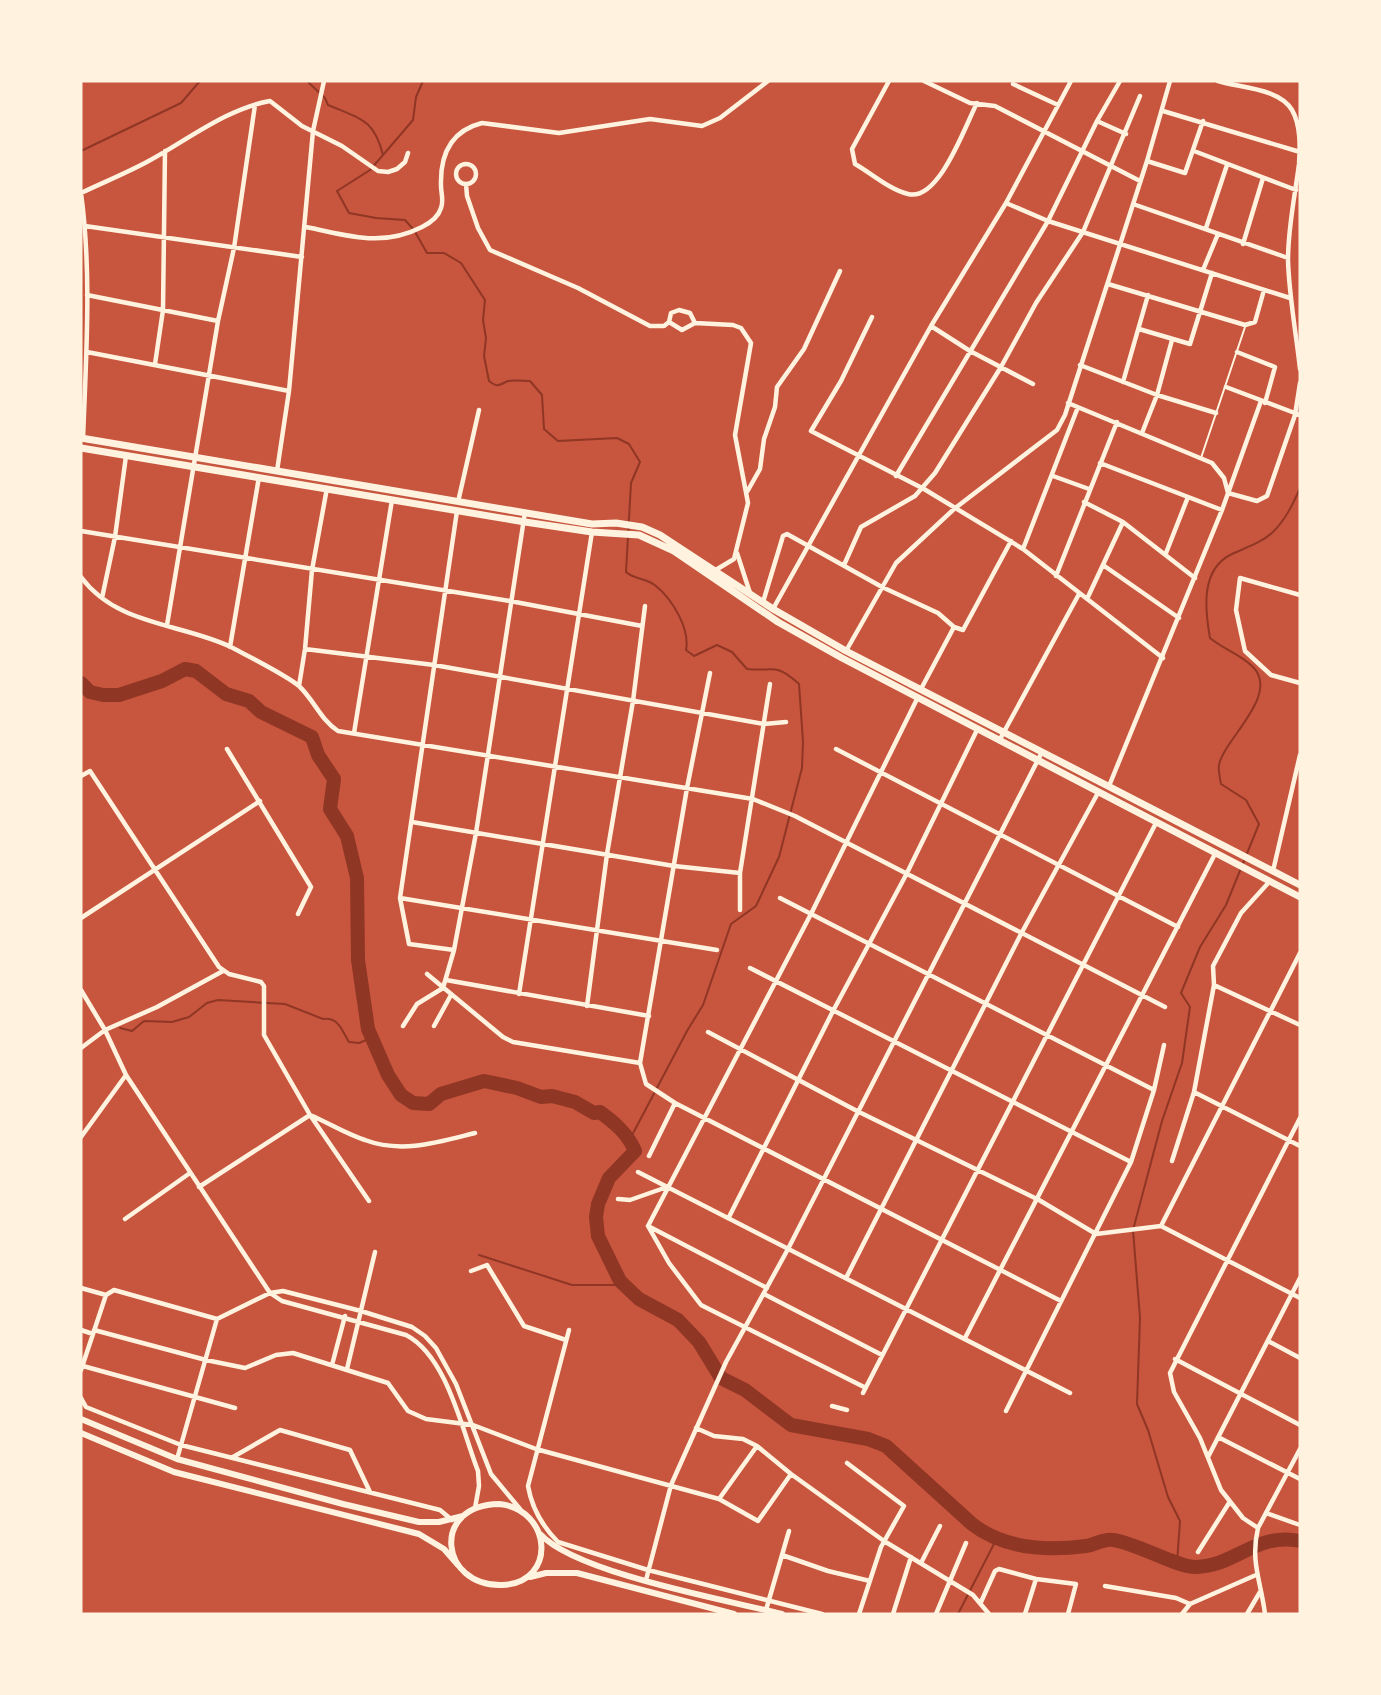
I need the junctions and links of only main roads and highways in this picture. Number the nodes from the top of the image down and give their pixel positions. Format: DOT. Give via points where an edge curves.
graph roads {
  1 [pos="82,438"];
  2 [pos="81,448"];
  3 [pos="641,531"];
  4 [pos="1300,885"];
  5 [pos="1300,897"];
  6 [pos="81,1419"];
  7 [pos="81,1433"];
  8 [pos="463,1516"];
  9 [pos="540,1534"];
  10 [pos="458,1565"];
  11 [pos="528,1577"];
  12 [pos="719,1612"];
  13 [pos="734,1614"];
  14 [pos="782,1614"];
  1 -- 3 [label="main road" via="592,524 616,523"];
  2 -- 3 [label="main road" via="592,532"];
  3 -- 4 [label="main road" via="677,545 773,609 846,651"];
  3 -- 5 [label="main road" via="778,622 917,699"];
  6 -- 8 [label="main road" via="177,1459 408,1520 429,1522"];
  7 -- 10 [label="main road" via="174,1472 418,1534 444,1549"];
  8 -- 9 [label="main road" via="499,1504 522,1510"];
  8 -- 10 [label="main road" via="453,1528 450,1540"];
  9 -- 11 [label="main road" via="540,1557"];
  9 -- 14 [label="main road" via="581,1560"];
  10 -- 11 [label="main road" via="472,1577 491,1584 510,1584"];
  11 -- 12 [label="main road" via="577,1573"];
  12 -- 13 [label="main road"];
}
